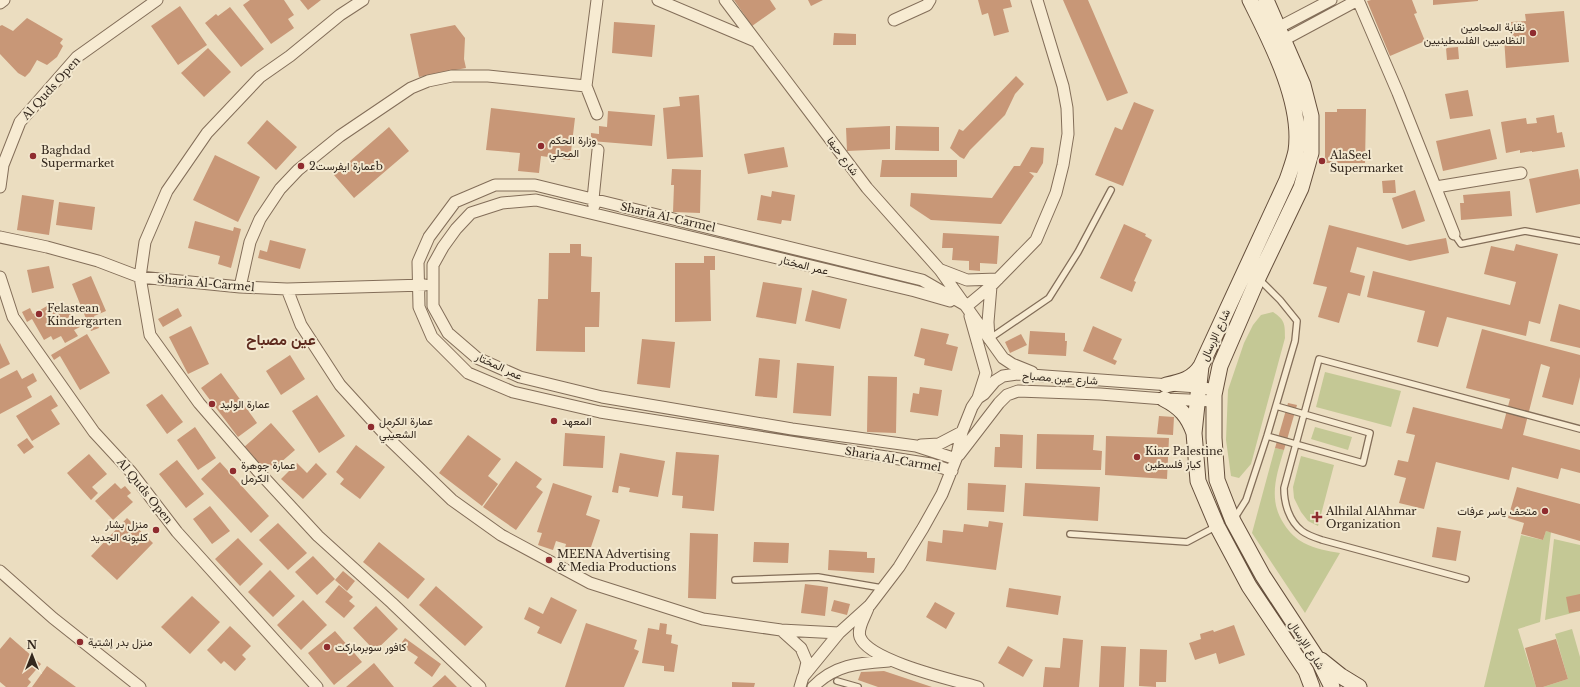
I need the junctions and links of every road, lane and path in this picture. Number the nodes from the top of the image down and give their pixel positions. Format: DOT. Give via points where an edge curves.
graph roads {
  1 [pos="4,0"];
  2 [pos="157,0"];
  3 [pos="363,0"];
  4 [pos="597,0"];
  5 [pos="658,0"];
  6 [pos="725,0"];
  7 [pos="930,0"];
  8 [pos="1037,0"];
  9 [pos="1250,0"];
  10 [pos="1266,0"];
  11 [pos="1331,0"];
  12 [pos="1358,0"];
  13 [pos="0,3"];
  14 [pos="894,20"];
  15 [pos="1275,37"];
  16 [pos="756,41"];
  17 [pos="586,86"];
  18 [pos="597,114"];
  19 [pos="598,150"];
  20 [pos="1521,173"];
  21 [pos="0,187"];
  22 [pos="1436,187"];
  23 [pos="1111,190"];
  24 [pos="593,199"];
  25 [pos="595,215"];
  26 [pos="1454,234"];
  27 [pos="0,237"];
  28 [pos="1580,241"];
  29 [pos="929,258"];
  30 [pos="940,270"];
  31 [pos="0,277"];
  32 [pos="140,277"];
  33 [pos="1258,278"];
  34 [pos="922,280"];
  35 [pos="995,282"];
  36 [pos="418,285"];
  37 [pos="433,285"];
  38 [pos="240,287"];
  39 [pos="287,289"];
  40 [pos="967,306"];
  41 [pos="989,339"];
  42 [pos="1201,366"];
  43 [pos="986,373"];
  44 [pos="1042,376"];
  45 [pos="994,381"];
  46 [pos="1018,391"];
  47 [pos="1165,392"];
  48 [pos="1198,394"];
  49 [pos="1214,396"];
  50 [pos="978,398"];
  51 [pos="1276,406"];
  52 [pos="1304,415"];
  53 [pos="1580,429"];
  54 [pos="962,432"];
  55 [pos="1194,433"];
  56 [pos="1267,436"];
  57 [pos="1296,444"];
  58 [pos="916,446"];
  59 [pos="956,459"];
  60 [pos="952,471"];
  61 [pos="1233,521"];
  62 [pos="1217,526"];
  63 [pos="1070,534"];
  64 [pos="0,571"];
  65 [pos="1466,579"];
  66 [pos="735,580"];
  67 [pos="883,588"];
  68 [pos="870,605"];
  69 [pos="781,630"];
  70 [pos="839,633"];
  71 [pos="1315,655"];
  72 [pos="890,661"];
  73 [pos="837,680"];
  74 [pos="801,682"];
  75 [pos="140,687"];
  76 [pos="316,687"];
  77 [pos="480,687"];
  78 [pos="813,687"];
  79 [pos="858,687"];
  80 [pos="978,687"];
  81 [pos="1312,687"];
  82 [pos="1332,687"];
  83 [pos="1359,687"];
  1 -- 13 [label="street"];
  2 -- 21 [label="street, Al Quds Open" via="77,57 20,122 3,165"];
  3 -- 32 [label="street" via="260,77 207,133 167,191 145,242"];
  4 -- 17 [label="street"];
  5 -- 16 [label="street"];
  6 -- 16 [label="street, شارع حيفا"];
  7 -- 14 [label="street" via="927,5"];
  8 -- 35 [label="street" via="1064,86 1068,134 1064,165 1056,193 1036,240"];
  9 -- 15 [label="main road, شارع الإرسال"];
  10 -- 15 [label="main road, شارع الإرسال"];
  11 -- 15 [label="street"];
  12 -- 15 [label="street"];
  12 -- 22 [label="street"];
  15 -- 33 [label="main road, شارع الإرسال" via="1303,85 1311,116 1311,153 1301,188"];
  15 -- 42 [label="main road, شارع الإرسال" via="1296,116 1296,151 1287,180"];
  16 -- 29 [label="street, شارع حيفا" via="867,188"];
  17 -- 18 [label="street"];
  17 -- 38 [label="street" via="488,76 452,76 411,88 340,136 298,170 280,189 260,219 250,242"];
  19 -- 24 [label="street"];
  20 -- 22 [label="street"];
  22 -- 26 [label="street"];
  23 -- 41 [label="lane" via="1078,252 1049,298"];
  24 -- 25 [label="street"];
  24 -- 34 [label="street, Sharia Al-Carmel"];
  24 -- 36 [label="street, Sharia Al-Carmel" via="535,185 496,185 455,202 429,237 418,262"];
  25 -- 37 [label="street, عمر المختار" via="536,200 502,203 471,213 456,229 433,265"];
  25 -- 40 [label="street, عمر المختار" via="915,291"];
  26 -- 28 [label="lane" via="1460,244 1525,231"];
  27 -- 32 [label="street, Sharia Al-Carmel" via="98,261"];
  29 -- 30 [label="street, شارع حيفا"];
  29 -- 34 [label="street" via="932,272"];
  30 -- 35 [label="street" via="967,280"];
  30 -- 40 [label="street, شارع حيفا"];
  31 -- 76 [label="street, Al Quds Open" via="13,317 94,432 131,472 177,532"];
  32 -- 38 [label="street, Sharia Al-Carmel"];
  32 -- 77 [label="street" via="150,335 199,403 318,536"];
  33 -- 49 [label="main road, شارع الإرسال" via="1220,366"];
  33 -- 51 [label="lane" via="1297,321 1295,341"];
  34 -- 40 [label="street, Sharia Al-Carmel"];
  35 -- 40 [label="street"];
  35 -- 41 [label="street" via="988,322"];
  36 -- 37 [label="street, Sharia Al-Carmel"];
  36 -- 39 [label="street, Sharia Al-Carmel"];
  36 -- 60 [label="street, Sharia Al-Carmel" via="419,307 432,337 468,373 513,392 600,412 931,464"];
  37 -- 58 [label="street, عمر المختار" via="433,306 448,333 477,358 520,377 602,397 792,429"];
  38 -- 39 [label="street, Sharia Al-Carmel"];
  39 -- 69 [label="street" via="301,325 340,385 391,441 452,500 501,535 590,583 703,619"];
  40 -- 41 [label="street, شارع حيفا"];
  40 -- 43 [label="street"];
  41 -- 44 [label="street, شارع حيفا" via="1003,358"];
  42 -- 47 [label="main road" via="1197,373"];
  42 -- 48 [label="main road, شارع الإرسال"];
  43 -- 45 [label="street"];
  43 -- 50 [label="street"];
  44 -- 45 [label="street, شارع عين مصباح" via="1017,374 1003,376"];
  44 -- 47 [label="street, شارع عين مصباح"];
  45 -- 46 [label="street"];
  45 -- 50 [label="street, شارع عين مصباح"];
  46 -- 47 [label="street, شارع عين مصباح" via="1100,394"];
  46 -- 59 [label="street, شارع عين مصباح" via="1008,394 999,402"];
  47 -- 48 [label="street, شارع عين مصباح"];
  47 -- 55 [label="main road" via="1189,419"];
  48 -- 49 [label="street, شارع عين مصباح"];
  48 -- 55 [label="main road, شارع الإرسال"];
  49 -- 61 [label="main road, شارع الإرسال" via="1217,480"];
  50 -- 54 [label="street, شارع عين مصباح"];
  51 -- 52 [label="lane"];
  51 -- 56 [label="lane"];
  52 -- 53 [label="lane" via="1319,359"];
  52 -- 57 [label="lane"];
  52 -- 57 [label="lane" via="1370,433 1362,463"];
  54 -- 58 [label="street" via="939,444"];
  54 -- 59 [label="street, شارع عين مصباح"];
  55 -- 62 [label="main road, شارع الإرسال" via="1198,481"];
  56 -- 57 [label="lane"];
  56 -- 61 [label="lane" via="1246,500"];
  57 -- 65 [label="lane" via="1284,488 1284,502 1302,531 1322,540"];
  58 -- 59 [label="street, عمر المختار"];
  59 -- 60 [label="street, شارع عين مصباح"];
  60 -- 67 [label="street, شارع عين مصباح" via="923,528"];
  61 -- 71 [label="main road, شارع الإرسال" via="1264,576"];
  62 -- 63 [label="lane" via="1187,542"];
  62 -- 81 [label="main road, شارع الإرسال" via="1250,586 1306,671"];
  64 -- 75 [label="street" via="53,618"];
  66 -- 67 [label="lane" via="818,577"];
  67 -- 68 [label="street, شارع عين مصباح"];
  68 -- 70 [label="street, شارع عين مصباح"];
  68 -- 72 [label="street" via="859,628 860,638 867,647"];
  69 -- 70 [label="street"];
  69 -- 74 [label="street" via="801,648 807,662"];
  70 -- 74 [label="street, شارع عين مصباح"];
  71 -- 82 [label="main road, شارع الإرسال"];
  71 -- 83 [label="main road"];
  72 -- 78 [label="street" via="855,663 819,680"];
  72 -- 80 [label="street"];
  73 -- 79 [label="lane"];
}
